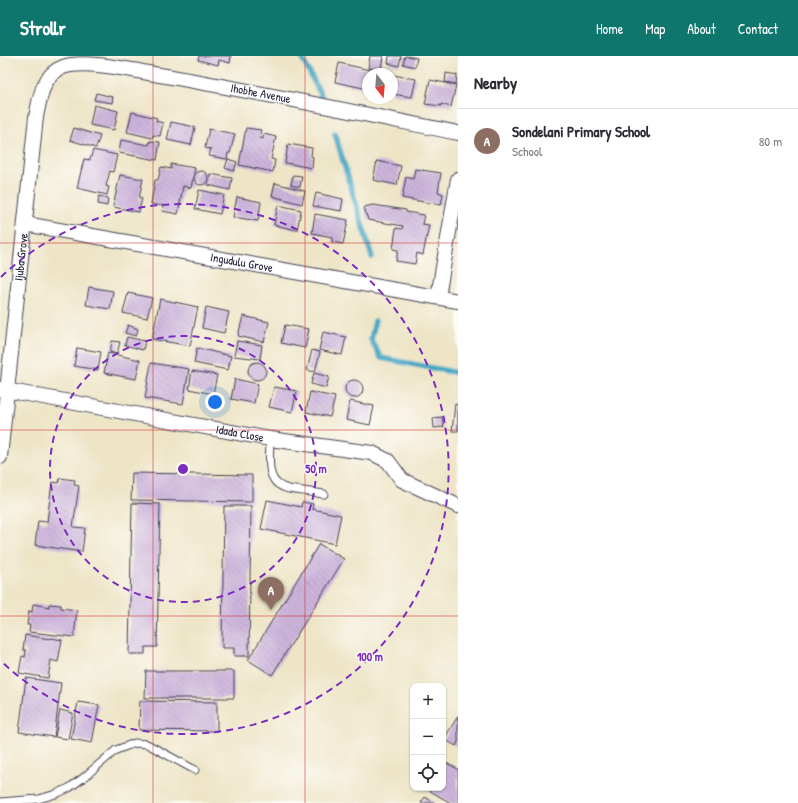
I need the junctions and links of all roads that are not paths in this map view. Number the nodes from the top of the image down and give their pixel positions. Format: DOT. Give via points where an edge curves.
graph roads {
  1 [pos="63,67"];
  2 [pos="458,133"];
  3 [pos="458,179"];
  4 [pos="25,224"];
  5 [pos="438,297"];
  6 [pos="458,301"];
  7 [pos="4,389"];
  8 [pos="270,439"];
  9 [pos="0,457"];
  10 [pos="324,494"];
  11 [pos="458,506"];
  12 [pos="195,770"];
  13 [pos="0,802"];
  1 -- 2 [label="street, Ihobhe Avenue" via="78,65 116,68"];
  1 -- 4 [label="street, Ijuba Grove" via="45,82 40,97"];
  3 -- 5 [label="street"];
  4 -- 5 [label="street, Ingudulu Grove"];
  4 -- 7 [label="street, Ijuba Grove"];
  5 -- 6 [label="street, Ingudulu Grove"];
  7 -- 8 [label="street, Idada Close"];
  7 -- 9 [label="street, Ijuba Grove"];
  8 -- 10 [label="lane" via="270,469 276,483 289,489"];
  8 -- 11 [label="street, Idada Close" via="372,453 388,461 402,480"];
  12 -- 13 [label="lane" via="147,744 135,743 116,750 83,778 56,794 39,799"];
}
